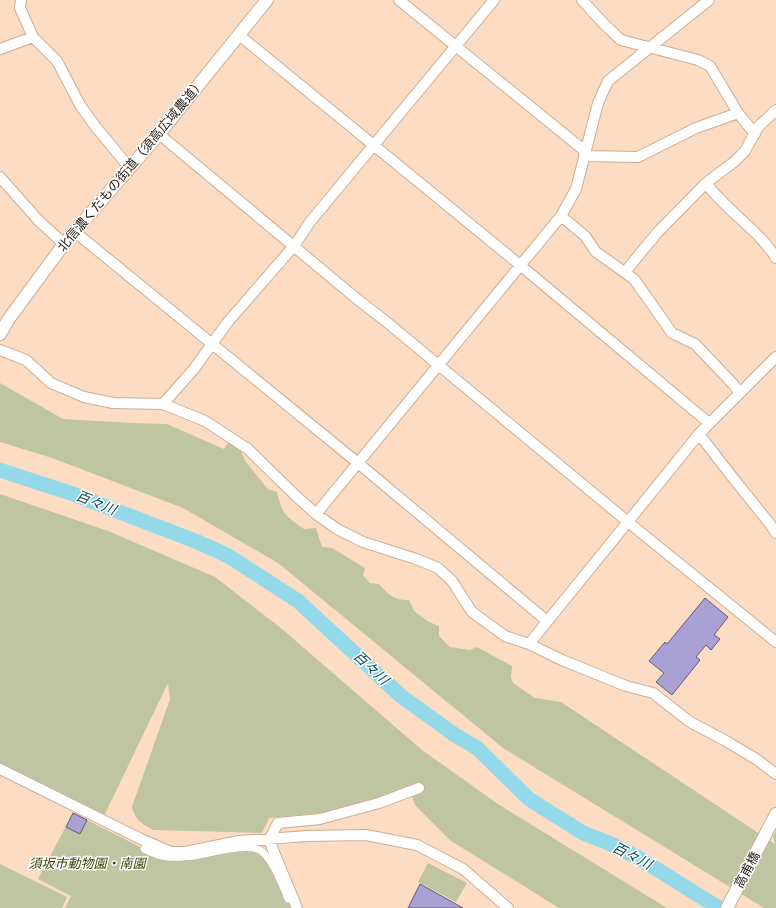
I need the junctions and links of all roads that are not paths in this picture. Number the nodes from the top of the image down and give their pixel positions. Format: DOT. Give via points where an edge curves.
graph roads {
  1 [pos="21,0"];
  2 [pos="267,0"];
  3 [pos="399,0"];
  4 [pos="494,0"];
  5 [pos="582,0"];
  6 [pos="710,0"];
  7 [pos="239,35"];
  8 [pos="33,37"];
  9 [pos="457,47"];
  10 [pos="650,48"];
  11 [pos="0,49"];
  12 [pos="776,110"];
  13 [pos="738,113"];
  14 [pos="159,134"];
  15 [pos="755,134"];
  16 [pos="374,144"];
  17 [pos="585,154"];
  18 [pos="129,166"];
  19 [pos="0,177"];
  20 [pos="706,183"];
  21 [pos="561,216"];
  22 [pos="75,232"];
  23 [pos="64,244"];
  24 [pos="294,246"];
  25 [pos="776,258"];
  26 [pos="520,265"];
  27 [pos="625,272"];
  28 [pos="0,334"];
  29 [pos="212,345"];
  30 [pos="0,350"];
  31 [pos="776,357"];
  32 [pos="438,364"];
  33 [pos="740,392"];
  34 [pos="163,404"];
  35 [pos="709,422"];
  36 [pos="699,434"];
  37 [pos="358,463"];
  38 [pos="316,514"];
  39 [pos="628,522"];
  40 [pos="776,533"];
  41 [pos="548,621"];
  42 [pos="776,642"];
  43 [pos="529,644"];
  44 [pos="2,773"];
  45 [pos="776,774"];
  46 [pos="418,788"];
  47 [pos="776,814"];
  48 [pos="268,840"];
  49 [pos="144,849"];
  50 [pos="292,908"];
  51 [pos="297,908"];
  52 [pos="508,908"];
  53 [pos="727,908"];
  1 -- 8 [label="street" via="20,8"];
  2 -- 7 [label="street, 北信濃くだもの街道（須高広域農道）"];
  3 -- 9 [label="street"];
  4 -- 9 [label="street"];
  5 -- 10 [label="street" via="621,40"];
  6 -- 10 [label="street"];
  7 -- 14 [label="street, 北信濃くだもの街道（須高広域農道）"];
  7 -- 16 [label="street"];
  8 -- 11 [label="street"];
  8 -- 18 [label="street" via="57,61 80,105"];
  9 -- 16 [label="street"];
  9 -- 17 [label="street"];
  10 -- 13 [label="street" via="698,60 710,66"];
  10 -- 17 [label="street" via="608,81 598,103"];
  12 -- 15 [label="street" via="758,127"];
  13 -- 15 [label="street"];
  13 -- 17 [label="street" via="696,128 638,157"];
  14 -- 18 [label="street, 北信濃くだもの街道（須高広域農道）"];
  14 -- 24 [label="street"];
  15 -- 20 [label="street" via="745,151 734,162"];
  16 -- 24 [label="street" via="310,222"];
  16 -- 26 [label="street"];
  17 -- 21 [label="street" via="576,189"];
  18 -- 22 [label="street, 北信濃くだもの街道（須高広域農道）"];
  19 -- 23 [label="street" via="39,221"];
  20 -- 25 [label="street" via="769,247"];
  20 -- 27 [label="street" via="657,233"];
  21 -- 26 [label="street"];
  21 -- 27 [label="street" via="585,236 596,252"];
  22 -- 23 [label="street, 北信濃くだもの街道（須高広域農道）"];
  22 -- 29 [label="street"];
  23 -- 28 [label="street, 北信濃くだもの街道（須高広域農道）"];
  24 -- 29 [label="street" via="227,323"];
  24 -- 32 [label="street"];
  26 -- 32 [label="street"];
  26 -- 35 [label="street"];
  27 -- 33 [label="street" via="634,279 672,334 695,344"];
  29 -- 34 [label="street"];
  29 -- 37 [label="street"];
  30 -- 34 [label="street" via="26,360 51,382 84,397 113,403"];
  31 -- 33 [label="street"];
  32 -- 37 [label="street"];
  32 -- 39 [label="street"];
  33 -- 35 [label="street"];
  34 -- 38 [label="street" via="205,421 248,450"];
  35 -- 36 [label="street"];
  36 -- 39 [label="street"];
  36 -- 40 [label="street"];
  37 -- 38 [label="street"];
  37 -- 41 [label="street"];
  38 -- 43 [label="street" via="362,542 438,568 452,581 472,612 505,636"];
  39 -- 41 [label="street"];
  39 -- 42 [label="street"];
  41 -- 43 [label="street"];
  43 -- 45 [label="street" via="626,686 653,693 690,722 756,759"];
  44 -- 48 [label="street" via="172,852 185,852 240,841"];
  46 -- 48 [label="street" via="379,803 320,819 278,823"];
  47 -- 53 [label="street, 高甫橋"];
  48 -- 51 [label="street"];
  48 -- 52 [label="street" via="307,836 366,835 417,845 463,869"];
  49 -- 50 [label="street" via="156,855 175,857 255,848 266,856 276,872"];
}
